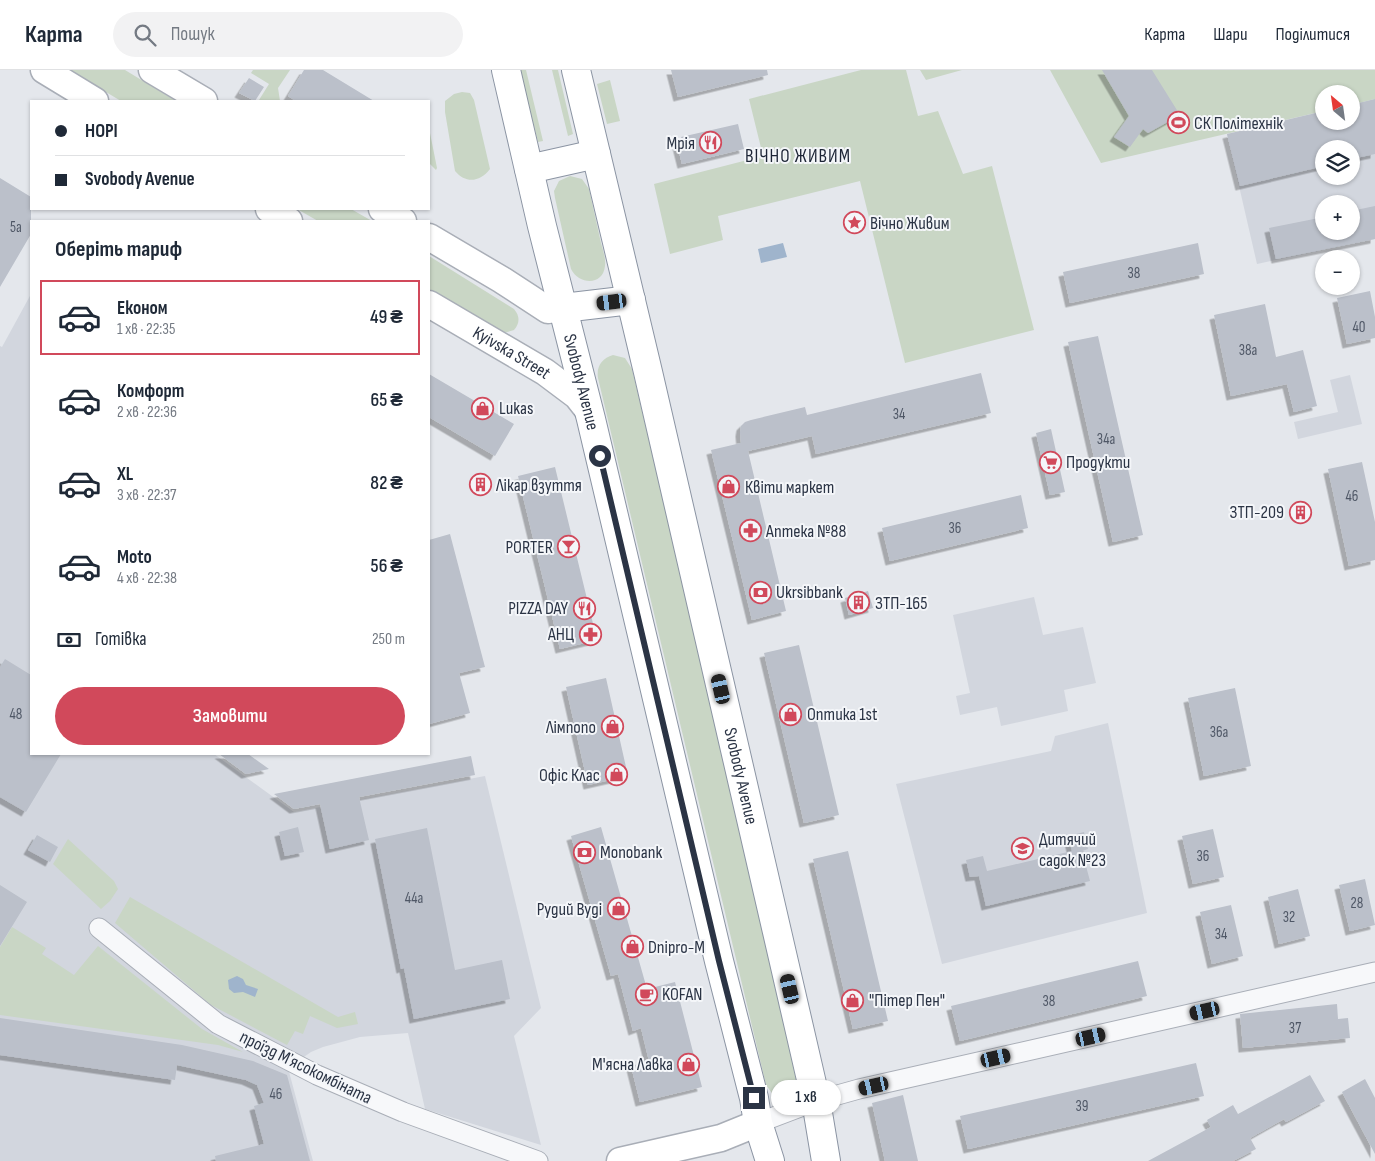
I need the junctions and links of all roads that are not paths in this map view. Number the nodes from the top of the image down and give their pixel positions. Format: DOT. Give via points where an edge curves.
graph roads {
  1 [pos="44,70"];
  2 [pos="152,70"];
  3 [pos="506,70"];
  4 [pos="576,70"];
  5 [pos="93,100"];
  6 [pos="202,100"];
  7 [pos="596,154"];
  8 [pos="529,169"];
  9 [pos="271,210"];
  10 [pos="384,210"];
  11 [pos="287,220"];
  12 [pos="401,220"];
  13 [pos="430,238"];
  14 [pos="631,300"];
  15 [pos="430,305"];
  16 [pos="563,308"];
  17 [pos="588,410"];
  18 [pos="99,928"];
  19 [pos="1375,972"];
  20 [pos="816,1101"];
  21 [pos="758,1122"];
  22 [pos="538,1161"];
  23 [pos="620,1161"];
  24 [pos="770,1161"];
  25 [pos="826,1161"];
  1 -- 5 [label="main road"];
  2 -- 6 [label="main road"];
  3 -- 8 [label="highway, Svobody Avenue"];
  4 -- 7 [label="highway, Svobody Avenue"];
  7 -- 8 [label="highway"];
  7 -- 14 [label="highway, Svobody Avenue"];
  8 -- 16 [label="highway, Svobody Avenue"];
  9 -- 11 [label="main road"];
  10 -- 12 [label="main road"];
  13 -- 16 [label="main road" via="548,310"];
  14 -- 16 [label="highway"];
  14 -- 20 [label="highway, Svobody Avenue"];
  15 -- 17 [label="main road, Kyivska Street" via="545,372 577,396"];
  16 -- 17 [label="highway, Svobody Avenue"];
  17 -- 21 [label="highway, Svobody Avenue"];
  18 -- 22 [label="street, проїзд Мʼясокомбіната" via="218,1024 317,1075 404,1112"];
  19 -- 20 [label="street"];
  20 -- 21 [label="street"];
  20 -- 25 [label="highway, Svobody Avenue"];
  21 -- 23 [label="main road" via="721,1138"];
  21 -- 24 [label="highway, Svobody Avenue"];
}
